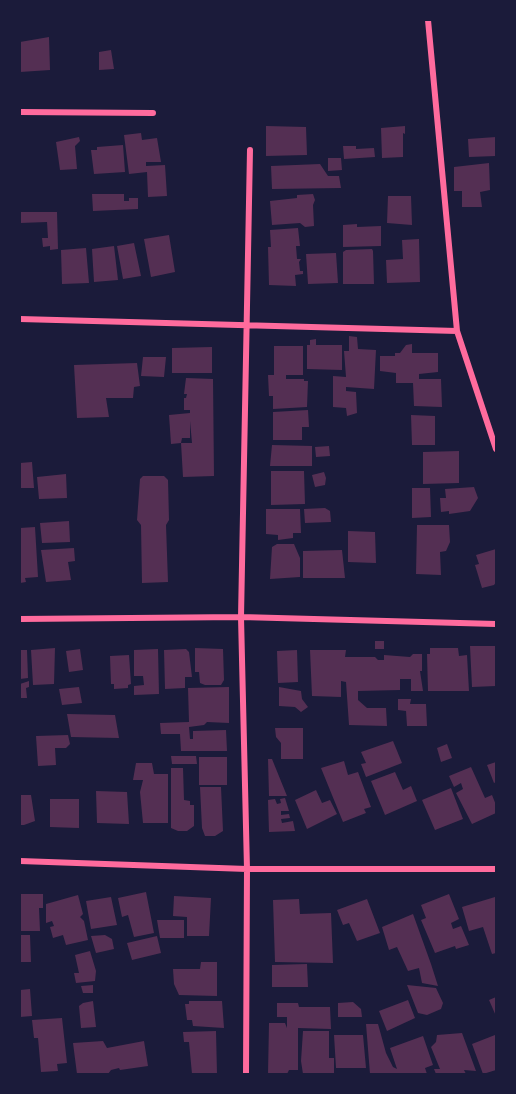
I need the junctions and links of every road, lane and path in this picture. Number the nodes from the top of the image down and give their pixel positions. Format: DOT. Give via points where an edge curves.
graph roads {
  1 [pos="428,20"];
  2 [pos="20,112"];
  3 [pos="153,113"];
  4 [pos="250,150"];
  5 [pos="20,319"];
  6 [pos="248,327"];
  7 [pos="457,331"];
  8 [pos="496,449"];
  9 [pos="241,617"];
  10 [pos="20,619"];
  11 [pos="496,624"];
  12 [pos="20,861"];
  13 [pos="246,869"];
  14 [pos="496,869"];
  15 [pos="246,1074"];
  1 -- 7 [label="street"];
  2 -- 3 [label="street"];
  4 -- 6 [label="street"];
  5 -- 6 [label="street"];
  6 -- 7 [label="street"];
  6 -- 9 [label="street"];
  7 -- 8 [label="street"];
  9 -- 10 [label="street"];
  9 -- 11 [label="street"];
  9 -- 13 [label="street"];
  12 -- 13 [label="street"];
  13 -- 14 [label="street"];
  13 -- 15 [label="street"];
}
